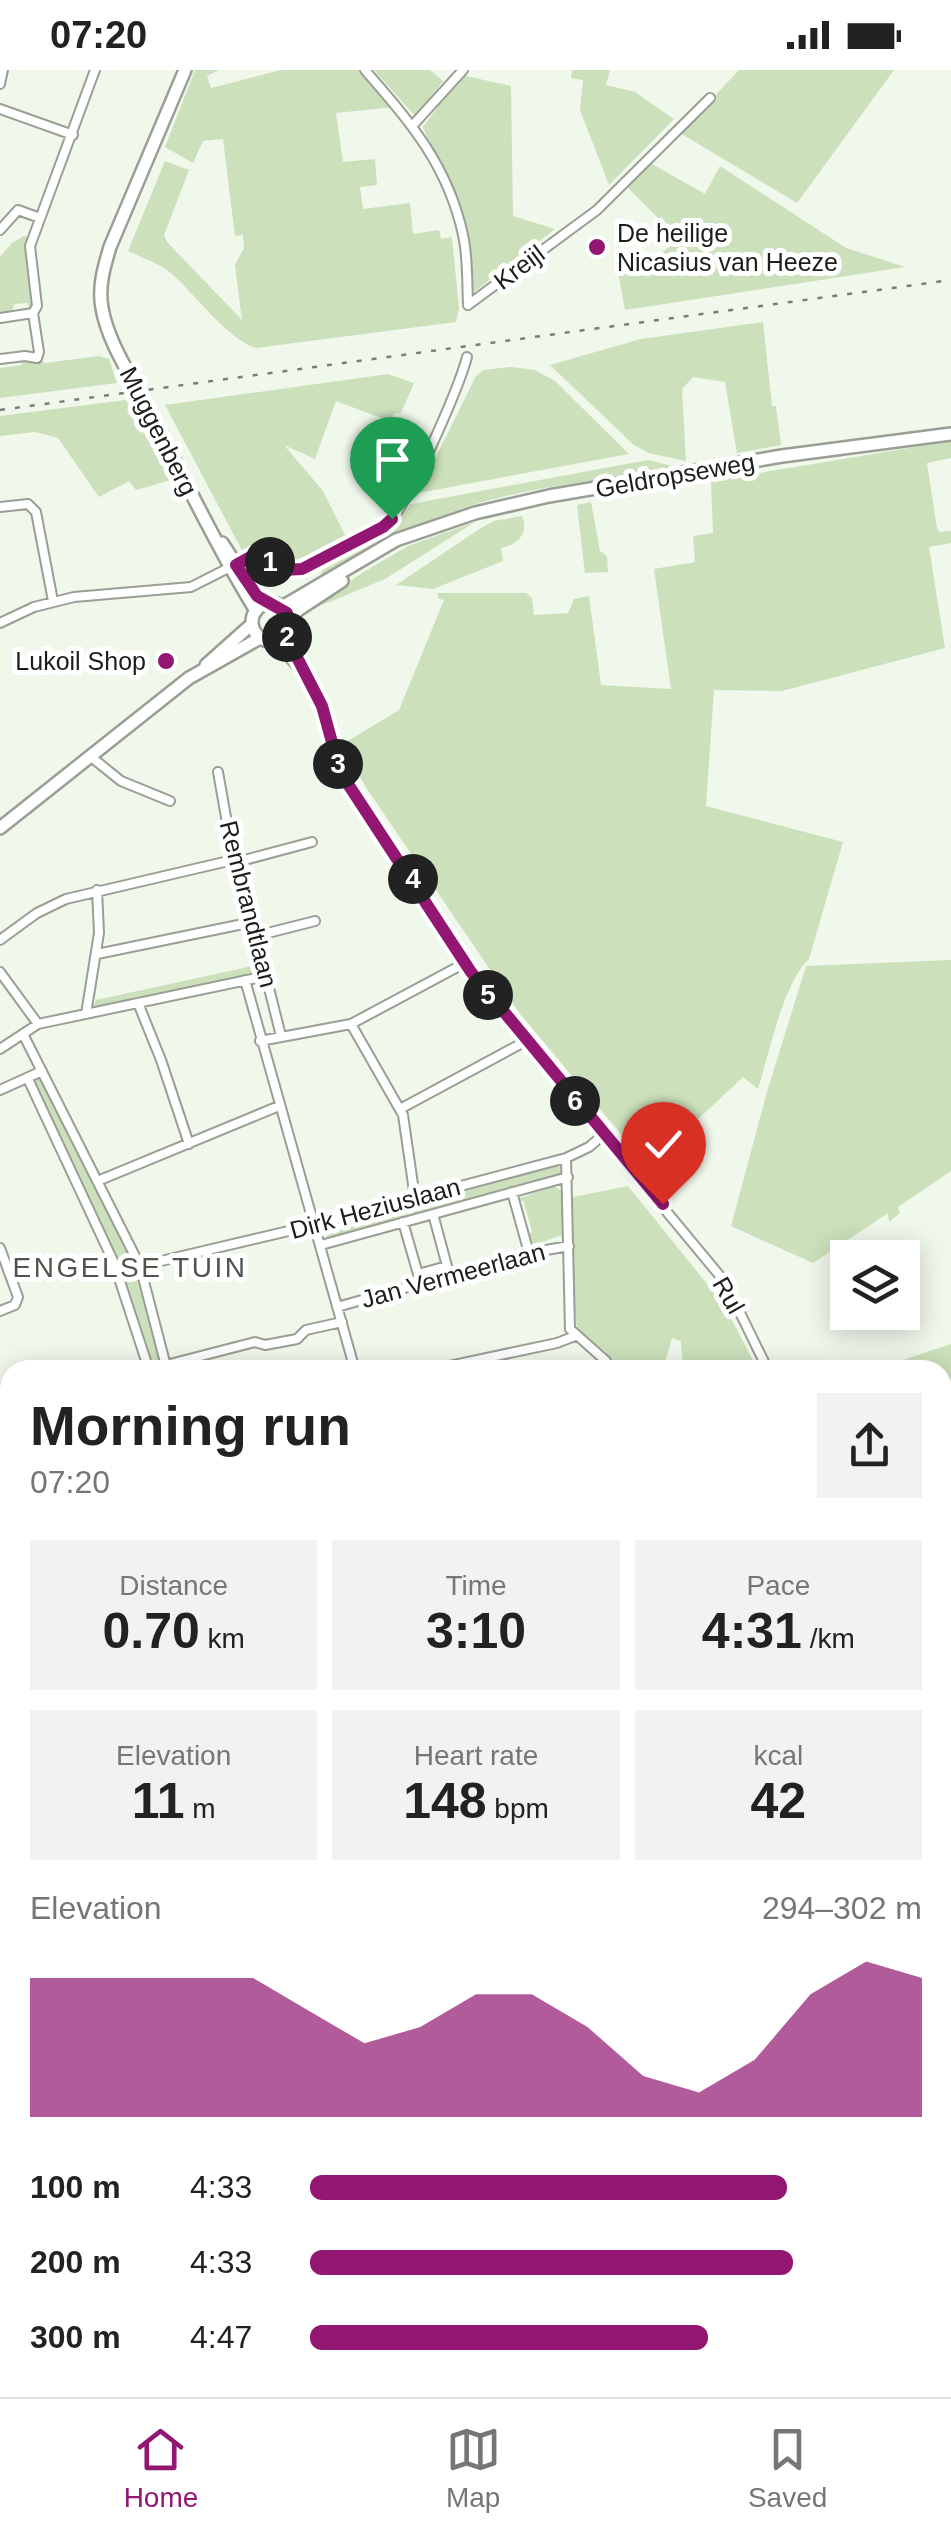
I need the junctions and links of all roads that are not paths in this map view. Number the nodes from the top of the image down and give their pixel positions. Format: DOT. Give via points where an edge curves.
graph roads {
  1 [pos="3,70"];
  2 [pos="95,70"];
  3 [pos="185,70"];
  4 [pos="365,70"];
  5 [pos="463,70"];
  6 [pos="0,84"];
  7 [pos="710,98"];
  8 [pos="0,110"];
  9 [pos="413,124"];
  10 [pos="73,135"];
  11 [pos="40,218"];
  12 [pos="0,230"];
  13 [pos="34,313"];
  14 [pos="0,318"];
  15 [pos="467,357"];
  16 [pos="0,359"];
  17 [pos="951,434"];
  18 [pos="0,507"];
  19 [pos="405,539"];
  20 [pos="233,567"];
  21 [pos="53,601"];
  22 [pos="282,607"];
  23 [pos="258,613"];
  24 [pos="289,620"];
  25 [pos="0,623"];
  26 [pos="273,638"];
  27 [pos="204,668"];
  28 [pos="90,756"];
  29 [pos="218,772"];
  30 [pos="170,802"];
  31 [pos="0,828"];
  32 [pos="312,842"];
  33 [pos="237,860"];
  34 [pos="98,890"];
  35 [pos="315,921"];
  36 [pos="252,922"];
  37 [pos="256,936"];
  38 [pos="0,940"];
  39 [pos="96,954"];
  40 [pos="465,963"];
  41 [pos="0,972"];
  42 [pos="266,976"];
  43 [pos="245,980"];
  44 [pos="138,1003"];
  45 [pos="86,1014"];
  46 [pos="38,1024"];
  47 [pos="351,1024"];
  48 [pos="23,1034"];
  49 [pos="282,1036"];
  50 [pos="526,1040"];
  51 [pos="260,1041"];
  52 [pos="0,1049"];
  53 [pos="42,1072"];
  54 [pos="28,1079"];
  55 [pos="0,1090"];
  56 [pos="279,1106"];
  57 [pos="400,1108"];
  58 [pos="604,1134"];
  59 [pos="189,1144"];
  60 [pos="566,1158"];
  61 [pos="568,1178"];
  62 [pos="100,1180"];
  63 [pos="512,1192"];
  64 [pos="414,1198"];
  65 [pos="433,1214"];
  66 [pos="403,1222"];
  67 [pos="314,1225"];
  68 [pos="321,1245"];
  69 [pos="569,1246"];
  70 [pos="0,1248"];
  71 [pos="529,1253"];
  72 [pos="140,1266"];
  73 [pos="337,1307"];
  74 [pos="0,1311"];
  75 [pos="342,1322"];
  76 [pos="575,1336"];
  77 [pos="145,1360"];
  78 [pos="164,1360"];
  79 [pos="195,1360"];
  80 [pos="352,1360"];
  81 [pos="477,1360"];
  82 [pos="603,1360"];
  83 [pos="763,1360"];
  1 -- 6 [label="street"];
  2 -- 10 [label="street"];
  3 -- 20 [label="main road, Muggenberg" via="103,272 102,307 184,484"];
  4 -- 9 [label="street, Kreijl"];
  5 -- 9 [label="street"];
  7 -- 9 [label="street, Kreijl" via="597,210 468,305 455,204"];
  8 -- 10 [label="street"];
  10 -- 11 [label="street"];
  11 -- 12 [label="street" via="18,210"];
  11 -- 13 [label="street" via="30,246"];
  13 -- 14 [label="street"];
  13 -- 16 [label="street" via="37,358"];
  15 -- 20 [label="street" via="388,524 302,569 283,570 254,555"];
  17 -- 19 [label="main road, Geldropseweg" via="549,496"];
  18 -- 21 [label="street" via="28,504 36,512"];
  19 -- 22 [label="main road, Geldropseweg"];
  19 -- 24 [label="main road, Geldropseweg"];
  20 -- 21 [label="street" via="192,587"];
  20 -- 23 [label="main road, Muggenberg"];
  21 -- 25 [label="street"];
  22 -- 23 [label="main road"];
  22 -- 24 [label="main road"];
  23 -- 26 [label="main road, Muggenberg"];
  23 -- 27 [label="main road"];
  24 -- 26 [label="main road"];
  26 -- 27 [label="main road"];
  26 -- 40 [label="street, Rul" via="307,676 346,781"];
  27 -- 28 [label="main road"];
  28 -- 30 [label="street" via="121,781"];
  28 -- 31 [label="main road"];
  29 -- 33 [label="street, Rembrandtlaan"];
  32 -- 33 [label="street"];
  33 -- 34 [label="street"];
  33 -- 36 [label="street, Rembrandtlaan"];
  34 -- 38 [label="street" via="52,906"];
  34 -- 39 [label="street"];
  35 -- 37 [label="street"];
  36 -- 37 [label="street, Rembrandtlaan"];
  36 -- 39 [label="street"];
  37 -- 42 [label="street, Rembrandtlaan"];
  39 -- 45 [label="street"];
  40 -- 47 [label="street"];
  40 -- 50 [label="street, Rul"];
  41 -- 46 [label="street"];
  42 -- 43 [label="street"];
  42 -- 49 [label="street, Rembrandtlaan"];
  43 -- 44 [label="street"];
  43 -- 51 [label="street, Rembrandtlaan"];
  44 -- 45 [label="street"];
  44 -- 59 [label="street"];
  45 -- 46 [label="street"];
  46 -- 48 [label="street"];
  47 -- 49 [label="street"];
  47 -- 57 [label="street"];
  48 -- 52 [label="street"];
  48 -- 53 [label="street"];
  49 -- 51 [label="street"];
  50 -- 57 [label="street"];
  50 -- 58 [label="street, Rul"];
  51 -- 56 [label="street, Rembrandtlaan"];
  53 -- 54 [label="street"];
  53 -- 62 [label="street"];
  54 -- 55 [label="street"];
  54 -- 77 [label="street" via="120,1278"];
  56 -- 59 [label="street"];
  56 -- 67 [label="street, Rembrandtlaan"];
  57 -- 64 [label="street"];
  58 -- 60 [label="street, Dirk Heziuslaan"];
  58 -- 83 [label="street, Rul" via="725,1282"];
  59 -- 62 [label="street"];
  60 -- 61 [label="street"];
  60 -- 64 [label="street, Dirk Heziuslaan"];
  61 -- 63 [label="street, Dirk Heziuslaan"];
  61 -- 69 [label="street"];
  62 -- 72 [label="street"];
  63 -- 65 [label="street, Dirk Heziuslaan"];
  63 -- 71 [label="street"];
  64 -- 67 [label="street, Dirk Heziuslaan"];
  65 -- 66 [label="street, Dirk Heziuslaan"];
  65 -- 66 [label="street, Dirk Heziuslaan" via="447,1266 418,1274"];
  66 -- 68 [label="street, Dirk Heziuslaan"];
  67 -- 68 [label="street, Rembrandtlaan"];
  67 -- 72 [label="street, Dirk Heziuslaan"];
  68 -- 73 [label="street, Rembrandtlaan"];
  69 -- 71 [label="street, Jan Vermeerlaan"];
  69 -- 76 [label="street"];
  70 -- 74 [label="street" via="18,1294 16,1304"];
  71 -- 73 [label="street, Jan Vermeerlaan"];
  72 -- 78 [label="street"];
  73 -- 75 [label="street, Rembrandtlaan"];
  75 -- 79 [label="street" via="306,1330 297,1339 218,1349"];
  75 -- 80 [label="street, Rembrandtlaan"];
  76 -- 81 [label="street"];
  76 -- 82 [label="street"];
}
